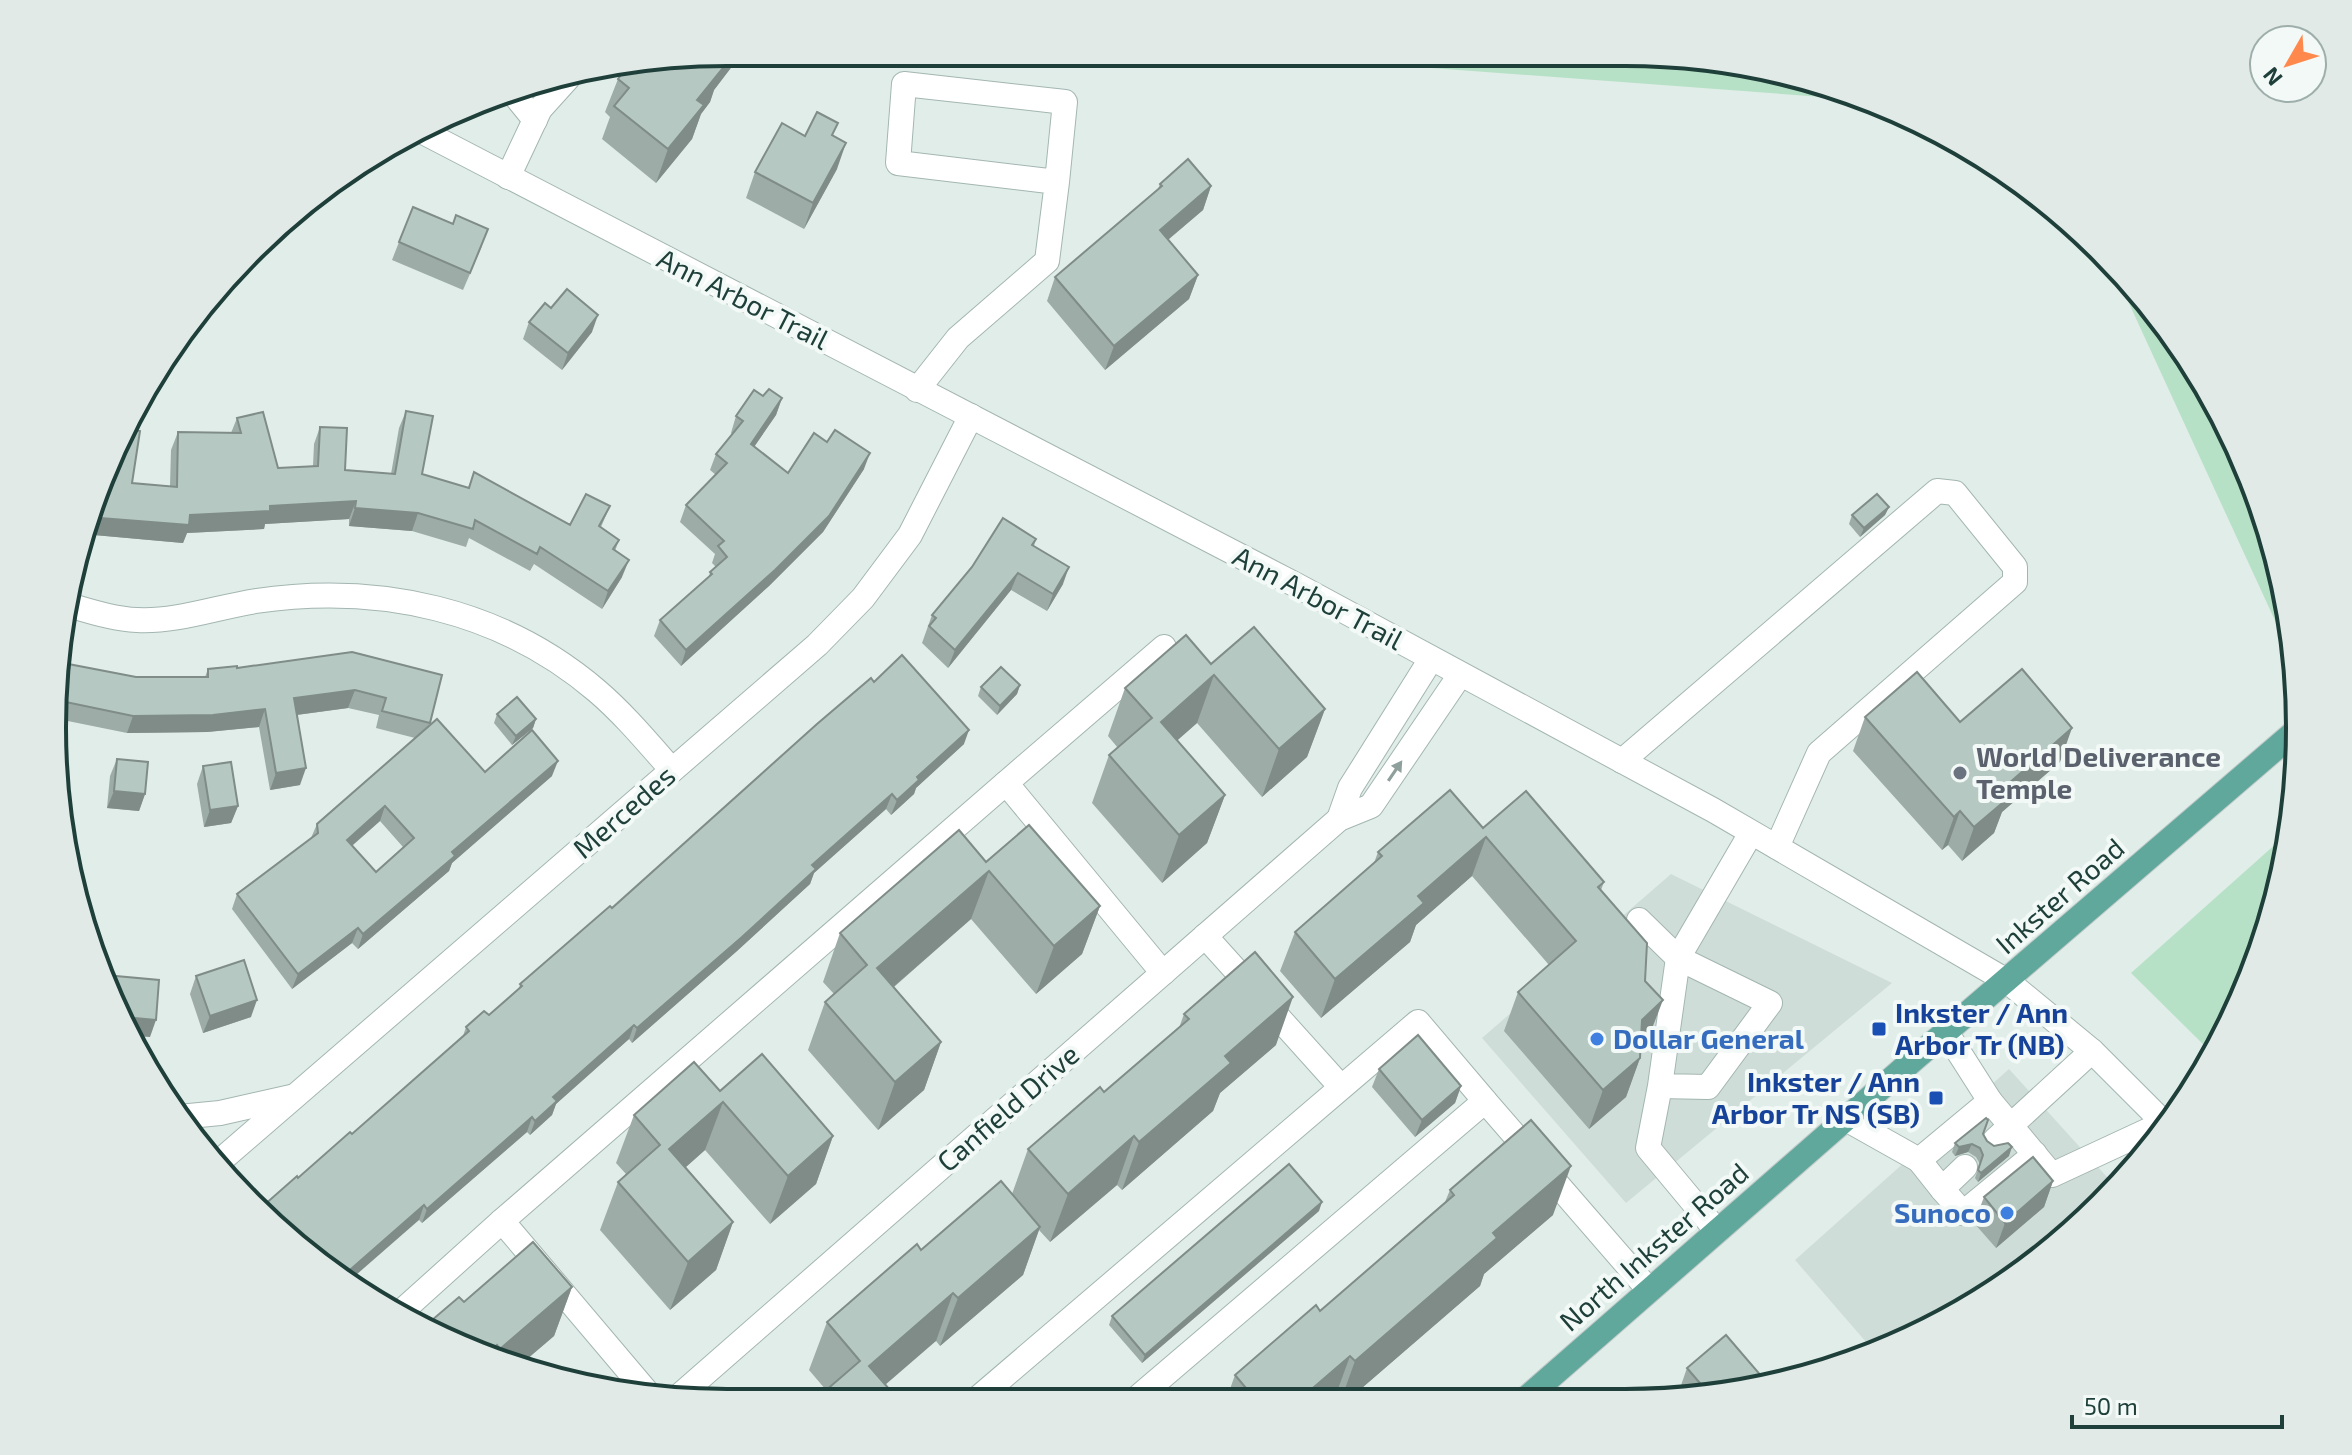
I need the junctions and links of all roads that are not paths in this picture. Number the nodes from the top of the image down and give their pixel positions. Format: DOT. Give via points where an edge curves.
graph roads {
  1 [pos="559,88"];
  2 [pos="519,100"];
  3 [pos="535,120"];
  4 [pos="431,136"];
  5 [pos="508,177"];
  6 [pos="1057,182"];
  7 [pos="917,390"];
  8 [pos="971,416"];
  9 [pos="77,608"];
  10 [pos="1164,647"];
  11 [pos="1431,659"];
  12 [pos="1460,675"];
  13 [pos="2286,740"];
  14 [pos="1622,761"];
  15 [pos="672,770"];
  16 [pos="1006,783"];
  17 [pos="1339,819"];
  18 [pos="1751,833"];
  19 [pos="1777,847"];
  20 [pos="1639,920"];
  21 [pos="1205,936"];
  22 [pos="1678,958"];
  23 [pos="1163,973"];
  24 [pos="2007,981"];
  25 [pos="1946,1032"];
  26 [pos="2092,1051"];
  27 [pos="1660,1086"];
  28 [pos="1341,1087"];
  29 [pos="294,1097"];
  30 [pos="1485,1101"];
  31 [pos="1990,1101"];
  32 [pos="192,1116"];
  33 [pos="2158,1117"];
  34 [pos="1846,1119"];
  35 [pos="2003,1132"];
  36 [pos="2146,1134"];
  37 [pos="2035,1154"];
  38 [pos="225,1157"];
  39 [pos="1919,1160"];
  40 [pos="1965,1167"];
  41 [pos="1942,1189"];
  42 [pos="502,1221"];
  43 [pos="1717,1231"];
  44 [pos="1649,1290"];
  45 [pos="408,1306"];
  46 [pos="639,1383"];
  47 [pos="688,1388"];
  48 [pos="989,1389"];
  49 [pos="1148,1389"];
  50 [pos="1537,1389"];
  1 -- 3 [label="street"];
  2 -- 3 [label="street"];
  3 -- 5 [label="street"];
  4 -- 5 [label="street, Ann Arbor Trail"];
  5 -- 7 [label="street, Ann Arbor Trail"];
  6 -- 6 [label="street" via="898,163 904,84 1065,102"];
  6 -- 7 [label="street" via="1047,261 958,338"];
  7 -- 8 [label="street, Ann Arbor Trail"];
  8 -- 11 [label="street, Ann Arbor Trail"];
  8 -- 15 [label="street, Mercedes" via="910,535 863,598 817,645"];
  9 -- 15 [label="street" via="137,620 317,595 372,596 443,608 566,668 621,712"];
  10 -- 16 [label="street"];
  11 -- 12 [label="street, Ann Arbor Trail"];
  11 -- 17 [label="street, Canfield Drive" via="1350,788"];
  12 -- 14 [label="street, Ann Arbor Trail"];
  17 -- 12 [label="street, Canfield Drive, one-way" via="1371,806"];
  13 -- 24 [label="main road, Inkster Road"];
  14 -- 18 [label="street, Ann Arbor Trail"];
  14 -- 19 [label="street" via="1937,491 1955,493 2015,567 2015,582 1819,753"];
  15 -- 29 [label="street, Mercedes"];
  16 -- 23 [label="street"];
  16 -- 42 [label="street"];
  17 -- 21 [label="street, Canfield Drive"];
  18 -- 19 [label="street, Ann Arbor Trail"];
  18 -- 22 [label="street"];
  19 -- 24 [label="street, Ann Arbor Trail"];
  20 -- 22 [label="street"];
  21 -- 23 [label="street, Canfield Drive"];
  21 -- 28 [label="street"];
  22 -- 27 [label="street"];
  22 -- 27 [label="street" via="1770,1003 1708,1087"];
  23 -- 47 [label="street, Canfield Drive"];
  24 -- 25 [label="main road, North Inkster Road"];
  24 -- 26 [label="street, Ann Arbor Trail"];
  25 -- 31 [label="street"];
  25 -- 34 [label="main road, North Inkster Road"];
  26 -- 33 [label="street, Ann Arbor Trail"];
  26 -- 35 [label="street"];
  27 -- 43 [label="street" via="1648,1148"];
  28 -- 30 [label="street" via="1418,1022"];
  28 -- 48 [label="street"];
  29 -- 32 [label="street"];
  29 -- 38 [label="street, Mercedes"];
  30 -- 44 [label="street"];
  30 -- 49 [label="street"];
  31 -- 35 [label="street"];
  31 -- 39 [label="street"];
  34 -- 39 [label="street"];
  34 -- 43 [label="main road, North Inkster Road"];
  35 -- 37 [label="street"];
  36 -- 37 [label="street" via="2052,1175"];
  37 -- 41 [label="street" via="1963,1213"];
  39 -- 41 [label="street"];
  40 -- 41 [label="street"];
  42 -- 45 [label="street"];
  42 -- 46 [label="street"];
  43 -- 44 [label="main road, North Inkster Road"];
  44 -- 50 [label="main road, North Inkster Road"];
}
